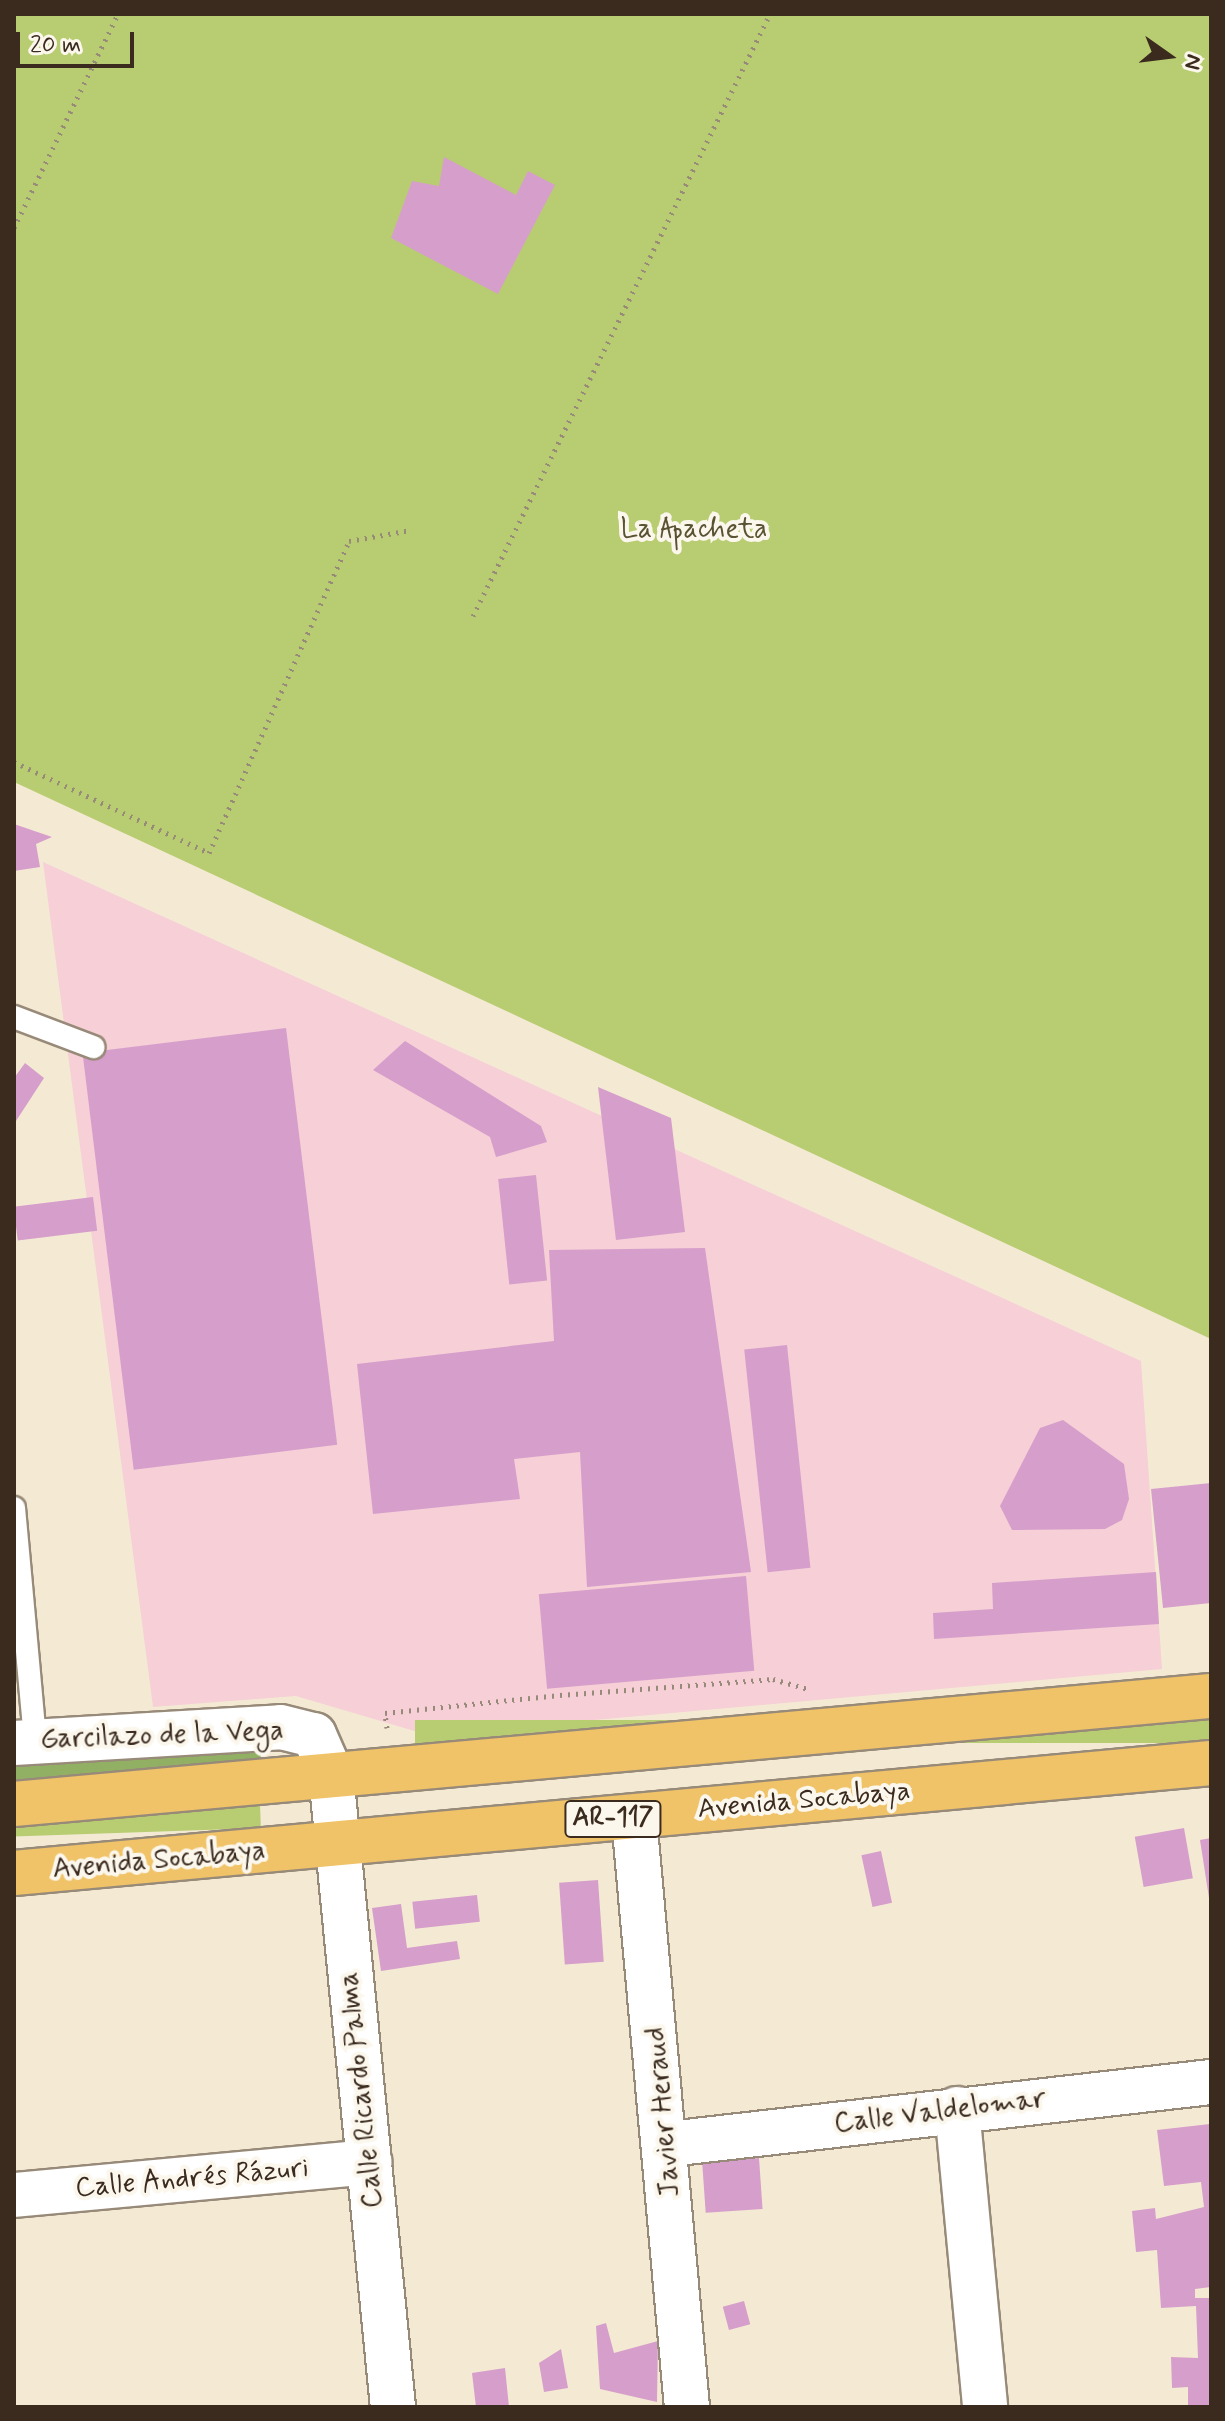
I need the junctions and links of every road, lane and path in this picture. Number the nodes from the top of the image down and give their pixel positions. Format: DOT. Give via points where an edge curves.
graph roads {
  1 [pos="118,14"];
  2 [pos="770,14"];
  3 [pos="14,228"];
  4 [pos="411,530"];
  5 [pos="473,616"];
  6 [pos="14,762"];
  7 [pos="14,1017"];
  8 [pos="93,1047"];
  9 [pos="14,1508"];
  10 [pos="821,1693"];
  11 [pos="1211,1696"];
  12 [pos="25,1742"];
  13 [pos="1211,1763"];
  14 [pos="393,1768"];
  15 [pos="331,1774"];
  16 [pos="14,1804"];
  17 [pos="634,1818"];
  18 [pos="338,1844"];
  19 [pos="14,1873"];
  20 [pos="1211,2082"];
  21 [pos="957,2109"];
  22 [pos="669,2144"];
  23 [pos="369,2162"];
  24 [pos="14,2195"];
  25 [pos="393,2407"];
  26 [pos="687,2407"];
  27 [pos="985,2407"];
  1 -- 3 [label="path"];
  2 -- 5 [label="path"];
  4 -- 6 [label="path" via="349,541 209,853"];
  7 -- 8 [label="lane"];
  9 -- 12 [label="lane"];
  10 -- 14 [label="path" via="773,1679 385,1713"];
  11 -- 14 [label="main road"];
  12 -- 15 [label="street, Garcilazo de la Vega" via="281,1727 314,1735"];
  13 -- 17 [label="main road, Avenida Socabaya / AR-117"];
  14 -- 15 [label="main road"];
  15 -- 16 [label="main road"];
  15 -- 18 [label="street, Calle Ricardo Palma"];
  17 -- 18 [label="main road, Avenida Socabaya / AR-117"];
  17 -- 22 [label="street, Javier Heraud"];
  18 -- 19 [label="main road, Avenida Socabaya / AR-117"];
  18 -- 23 [label="street, Calle Ricardo Palma"];
  20 -- 21 [label="street, Calle Valdelomar"];
  21 -- 22 [label="street, Calle Valdelomar"];
  21 -- 27 [label="street"];
  22 -- 26 [label="street, Javier Heraud"];
  23 -- 24 [label="street, Calle Andrés Rázuri"];
  23 -- 25 [label="street, Calle Ricardo Palma"];
}
